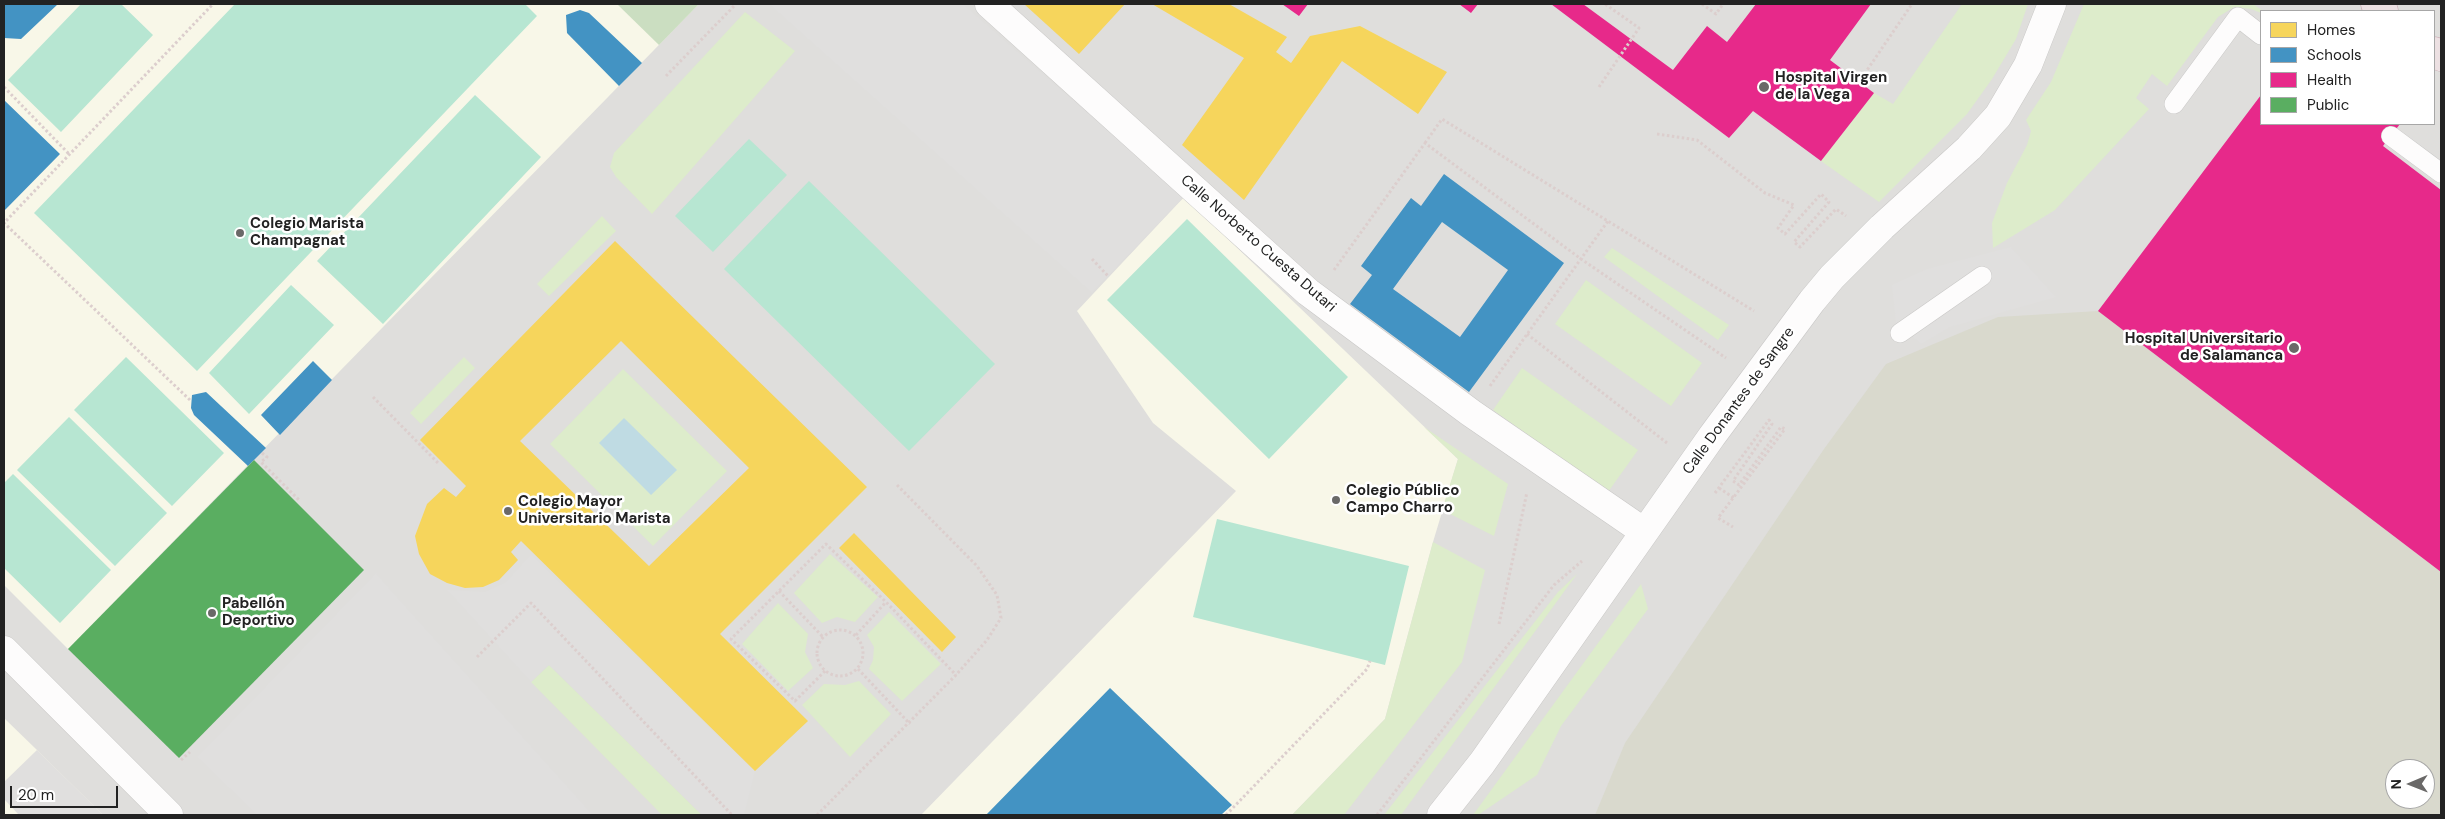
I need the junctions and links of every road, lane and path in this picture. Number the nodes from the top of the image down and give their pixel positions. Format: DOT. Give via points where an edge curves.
graph roads {
  1 [pos="213,4"];
  2 [pos="736,4"];
  3 [pos="990,4"];
  4 [pos="1605,4"];
  5 [pos="1702,4"];
  6 [pos="1723,4"];
  7 [pos="1912,4"];
  8 [pos="2052,4"];
  9 [pos="2260,35"];
  10 [pos="666,76"];
  11 [pos="1859,82"];
  12 [pos="4,87"];
  13 [pos="1599,87"];
  14 [pos="2174,104"];
  15 [pos="1657,134"];
  16 [pos="2391,136"];
  17 [pos="1425,143"];
  18 [pos="69,154"];
  19 [pos="2441,174"];
  20 [pos="1849,218"];
  21 [pos="1608,221"];
  22 [pos="4,223"];
  23 [pos="1092,259"];
  24 [pos="1581,259"];
  25 [pos="1982,276"];
  26 [pos="1109,277"];
  27 [pos="1315,297"];
  28 [pos="1754,311"];
  29 [pos="1900,333"];
  30 [pos="1527,334"];
  31 [pos="1726,358"];
  32 [pos="373,397"];
  33 [pos="190,400"];
  34 [pos="1471,413"];
  35 [pos="1673,448"];
  36 [pos="262,453"];
  37 [pos="1535,457"];
  38 [pos="439,464"];
  39 [pos="896,484"];
  40 [pos="1734,498"];
  41 [pos="299,500"];
  42 [pos="1733,527"];
  43 [pos="1643,532"];
  44 [pos="779,591"];
  45 [pos="886,602"];
  46 [pos="1500,624"];
  47 [pos="856,635"];
  48 [pos="823,636"];
  49 [pos="4,650"];
  50 [pos="477,657"];
  51 [pos="1370,662"];
  52 [pos="858,669"];
  53 [pos="825,670"];
  54 [pos="956,675"];
  55 [pos="910,724"];
  56 [pos="190,752"];
  57 [pos="181,760"];
  58 [pos="169,815"];
  59 [pos="732,815"];
  60 [pos="817,815"];
  61 [pos="1226,815"];
  62 [pos="1441,815"];
  1 -- 18 [label="path"];
  2 -- 10 [label="path"];
  3 -- 27 [label="street, Calle Norberto Cuesta Dutari"];
  4 -- 13 [label="path" via="1639,28"];
  5 -- 6 [label="path" via="1716,14"];
  7 -- 11 [label="path"];
  8 -- 43 [label="street, Calle Donantes de Sangre" via="2028,65 1998,116 1969,148 1832,277"];
  9 -- 14 [label="lane" via="2238,17"];
  12 -- 18 [label="path"];
  15 -- 20 [label="path" via="1698,140 1765,193 1794,205 1778,228 1785,234 1820,194 1829,202 1794,242 1800,248 1836,209"];
  16 -- 19 [label="lane"];
  17 -- 21 [label="path" via="1442,119"];
  17 -- 24 [label="path"];
  17 -- 27 [label="path"];
  18 -- 22 [label="path"];
  21 -- 24 [label="path"];
  21 -- 28 [label="path"];
  22 -- 33 [label="path"];
  23 -- 26 [label="path"];
  24 -- 30 [label="path"];
  24 -- 31 [label="path"];
  25 -- 29 [label="lane"];
  27 -- 34 [label="street, Calle Norberto Cuesta Dutari"];
  30 -- 34 [label="path"];
  30 -- 35 [label="path"];
  32 -- 38 [label="path"];
  34 -- 37 [label="street, Calle Norberto Cuesta Dutari"];
  36 -- 41 [label="path" via="267,457 261,462"];
  37 -- 43 [label="street, Calle Norberto Cuesta Dutari"];
  37 -- 46 [label="path"];
  39 -- 54 [label="path" via="977,566 997,595 1001,618 988,640"];
  40 -- 40 [label="path" via="1784,429 1781,426 1739,485 1733,481 1772,424 1769,420 1719,488"];
  40 -- 42 [label="path" via="1718,518"];
  43 -- 62 [label="street, Calle Donantes de Sangre" via="1482,763"];
  44 -- 45 [label="path" via="826,544"];
  44 -- 48 [label="path"];
  44 -- 53 [label="path" via="731,639 795,701"];
  45 -- 47 [label="path"];
  45 -- 54 [label="path"];
  47 -- 48 [label="path" via="837,629"];
  47 -- 52 [label="path" via="864,653"];
  48 -- 53 [label="path" via="817,654 818,662"];
  49 -- 58 [label="street"];
  50 -- 59 [label="path" via="531,603"];
  51 -- 61 [label="path" via="1367,669"];
  52 -- 53 [label="path" via="846,676 835,676"];
  52 -- 55 [label="path"];
  54 -- 55 [label="path"];
  55 -- 60 [label="path"];
  56 -- 57 [label="path"];
}
